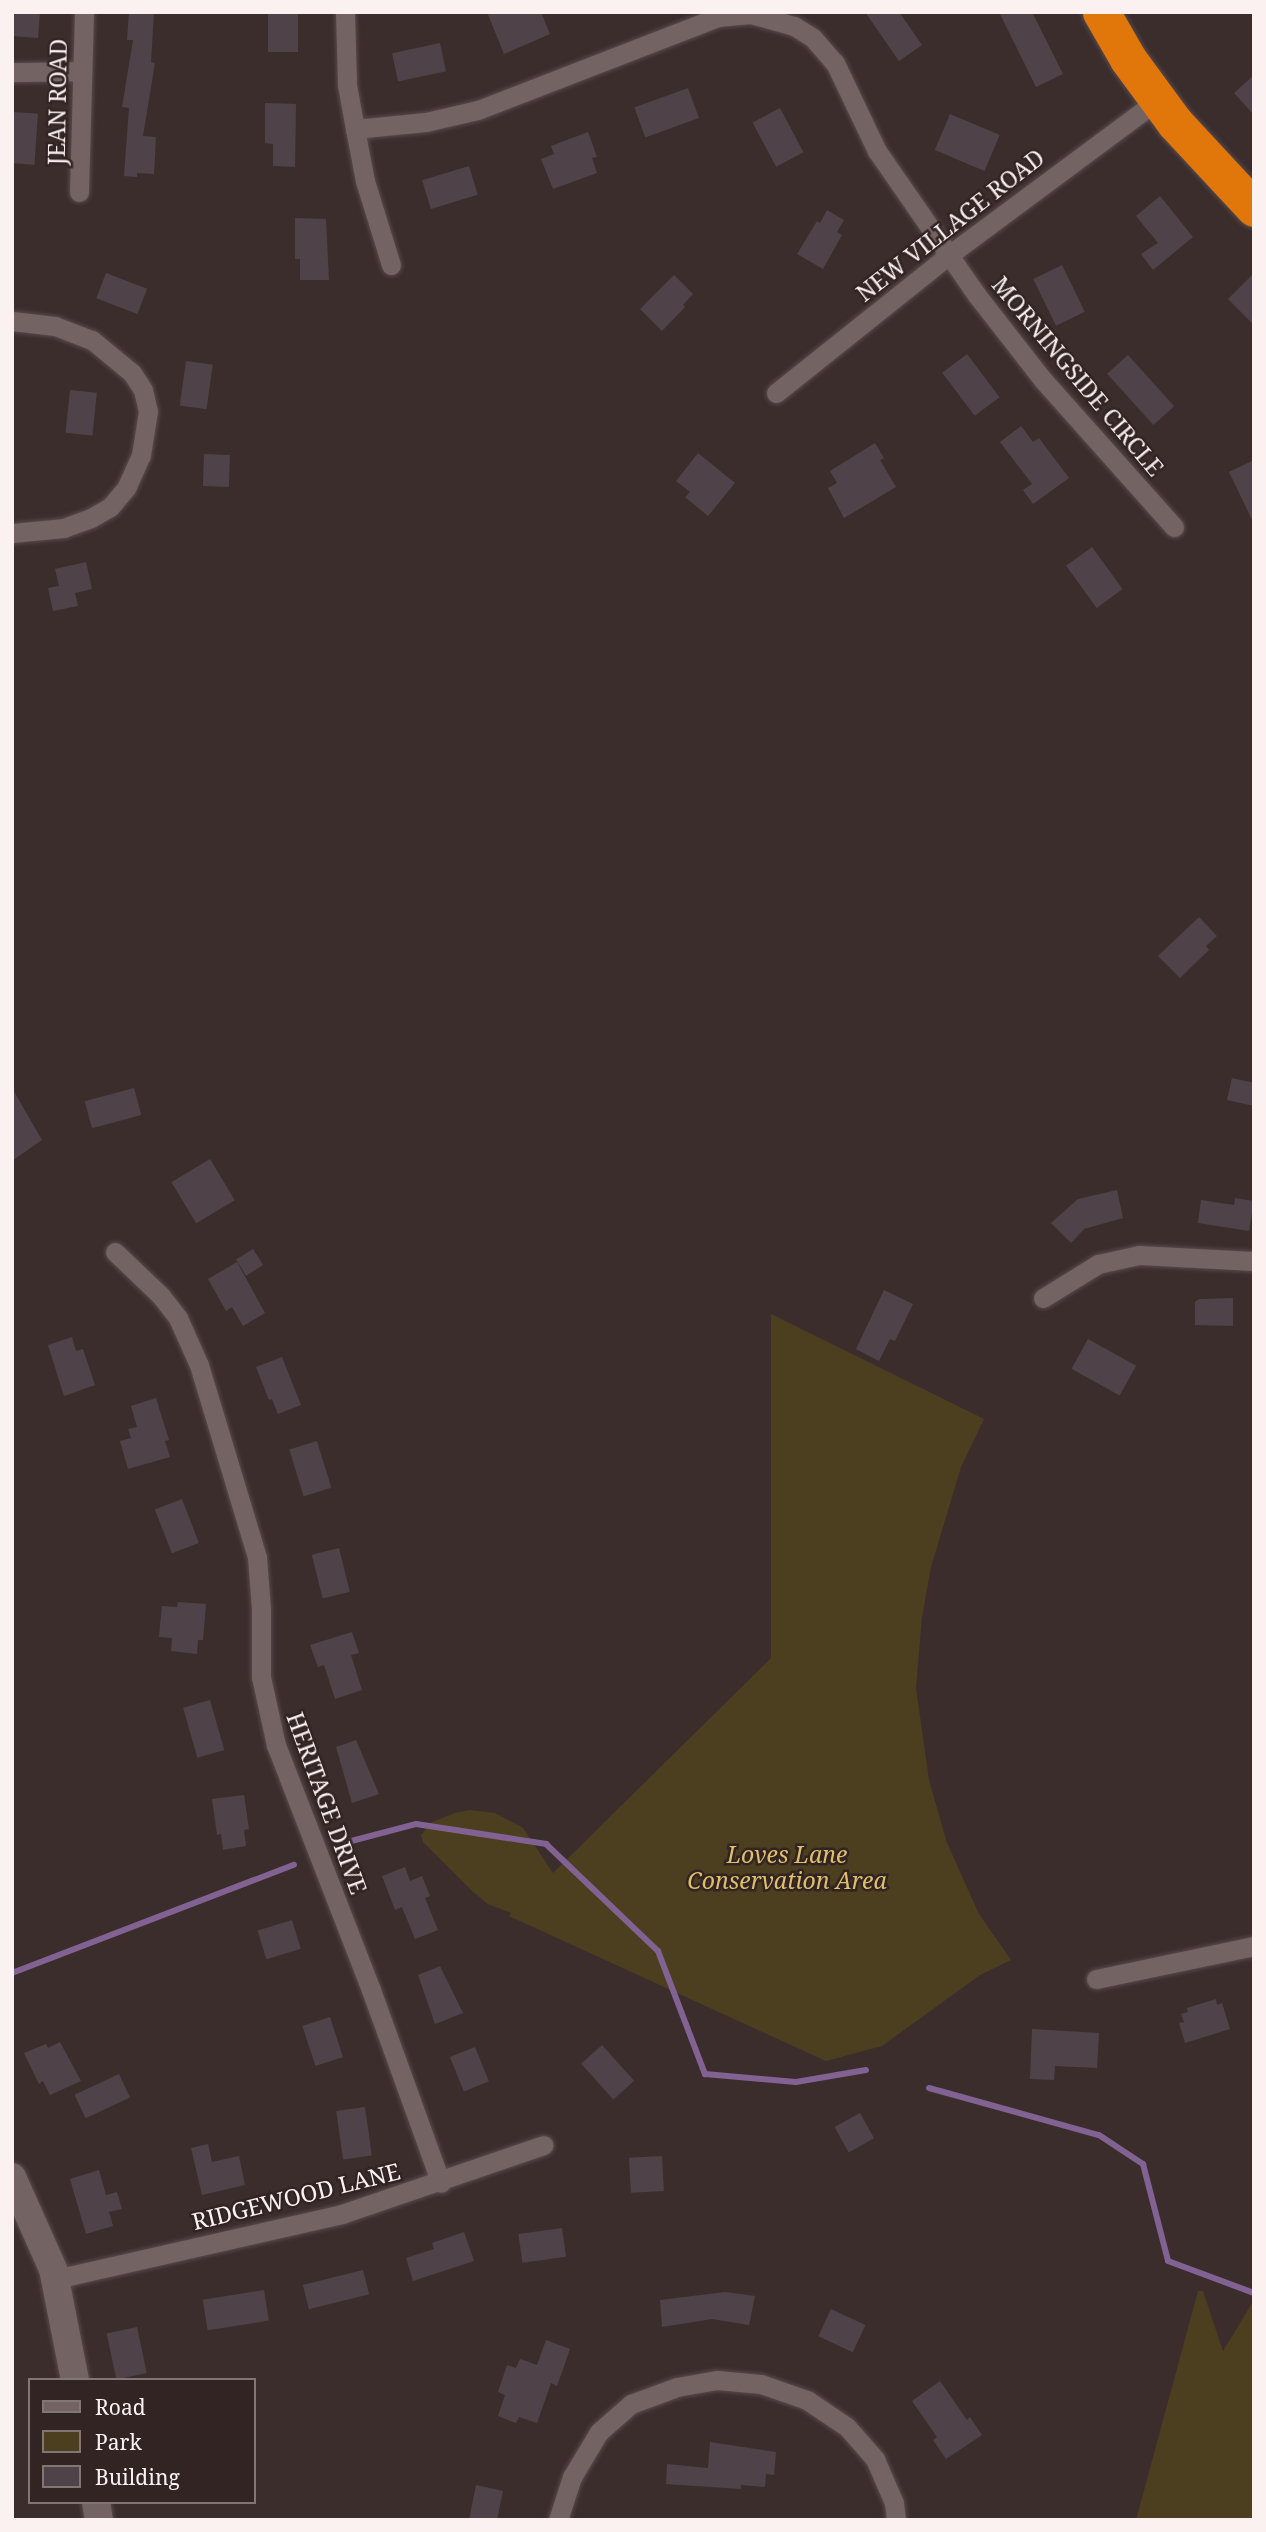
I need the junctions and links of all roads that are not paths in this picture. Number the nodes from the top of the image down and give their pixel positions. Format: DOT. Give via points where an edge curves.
graph roads {
  1 [pos="84,12"];
  2 [pos="345,12"];
  3 [pos="1101,12"];
  4 [pos="82,71"];
  5 [pos="12,72"];
  6 [pos="1158,100"];
  7 [pos="355,129"];
  8 [pos="79,192"];
  9 [pos="1254,208"];
  10 [pos="949,255"];
  11 [pos="391,265"];
  12 [pos="12,321"];
  13 [pos="776,393"];
  14 [pos="1174,527"];
  15 [pos="12,533"];
  16 [pos="115,1252"];
  17 [pos="1254,1261"];
  18 [pos="1043,1298"];
  19 [pos="1254,1946"];
  20 [pos="1096,1979"];
  21 [pos="544,2145"];
  22 [pos="12,2177"];
  23 [pos="440,2183"];
  24 [pos="56,2279"];
  25 [pos="75,2378"];
  26 [pos="558,2520"];
  27 [pos="896,2520"];
  1 -- 4 [label="street, JEAN ROAD"];
  2 -- 7 [label="street" via="347,85"];
  3 -- 6 [label="highway"];
  4 -- 5 [label="street"];
  4 -- 8 [label="street, JEAN ROAD"];
  6 -- 9 [label="highway"];
  6 -- 10 [label="street, NEW VILLAGE ROAD"];
  7 -- 10 [label="street, MORNINGSIDE CIRCLE" via="426,122 478,110 718,17 751,13 773,17 804,31 829,53 877,151"];
  7 -- 11 [label="street" via="370,201"];
  10 -- 13 [label="street, NEW VILLAGE ROAD"];
  10 -- 14 [label="street, MORNINGSIDE CIRCLE" via="1043,380"];
  12 -- 15 [label="street" via="55,326 92,340 139,382 148,411 141,456 127,487 110,507 64,528"];
  16 -- 23 [label="street, HERITAGE DRIVE" via="178,1318 199,1365 257,1557 261,1677 268,1720"];
  17 -- 18 [label="street" via="1139,1255 1098,1264"];
  19 -- 20 [label="street"];
  21 -- 23 [label="street, RIDGEWOOD LANE"];
  22 -- 24 [label="street"];
  23 -- 24 [label="street, RIDGEWOOD LANE" via="342,2214"];
  24 -- 25 [label="street"];
  26 -- 27 [label="street" via="572,2477 599,2432 631,2404 677,2387 717,2380 761,2384 807,2400 847,2427 875,2459 894,2503"];
}
